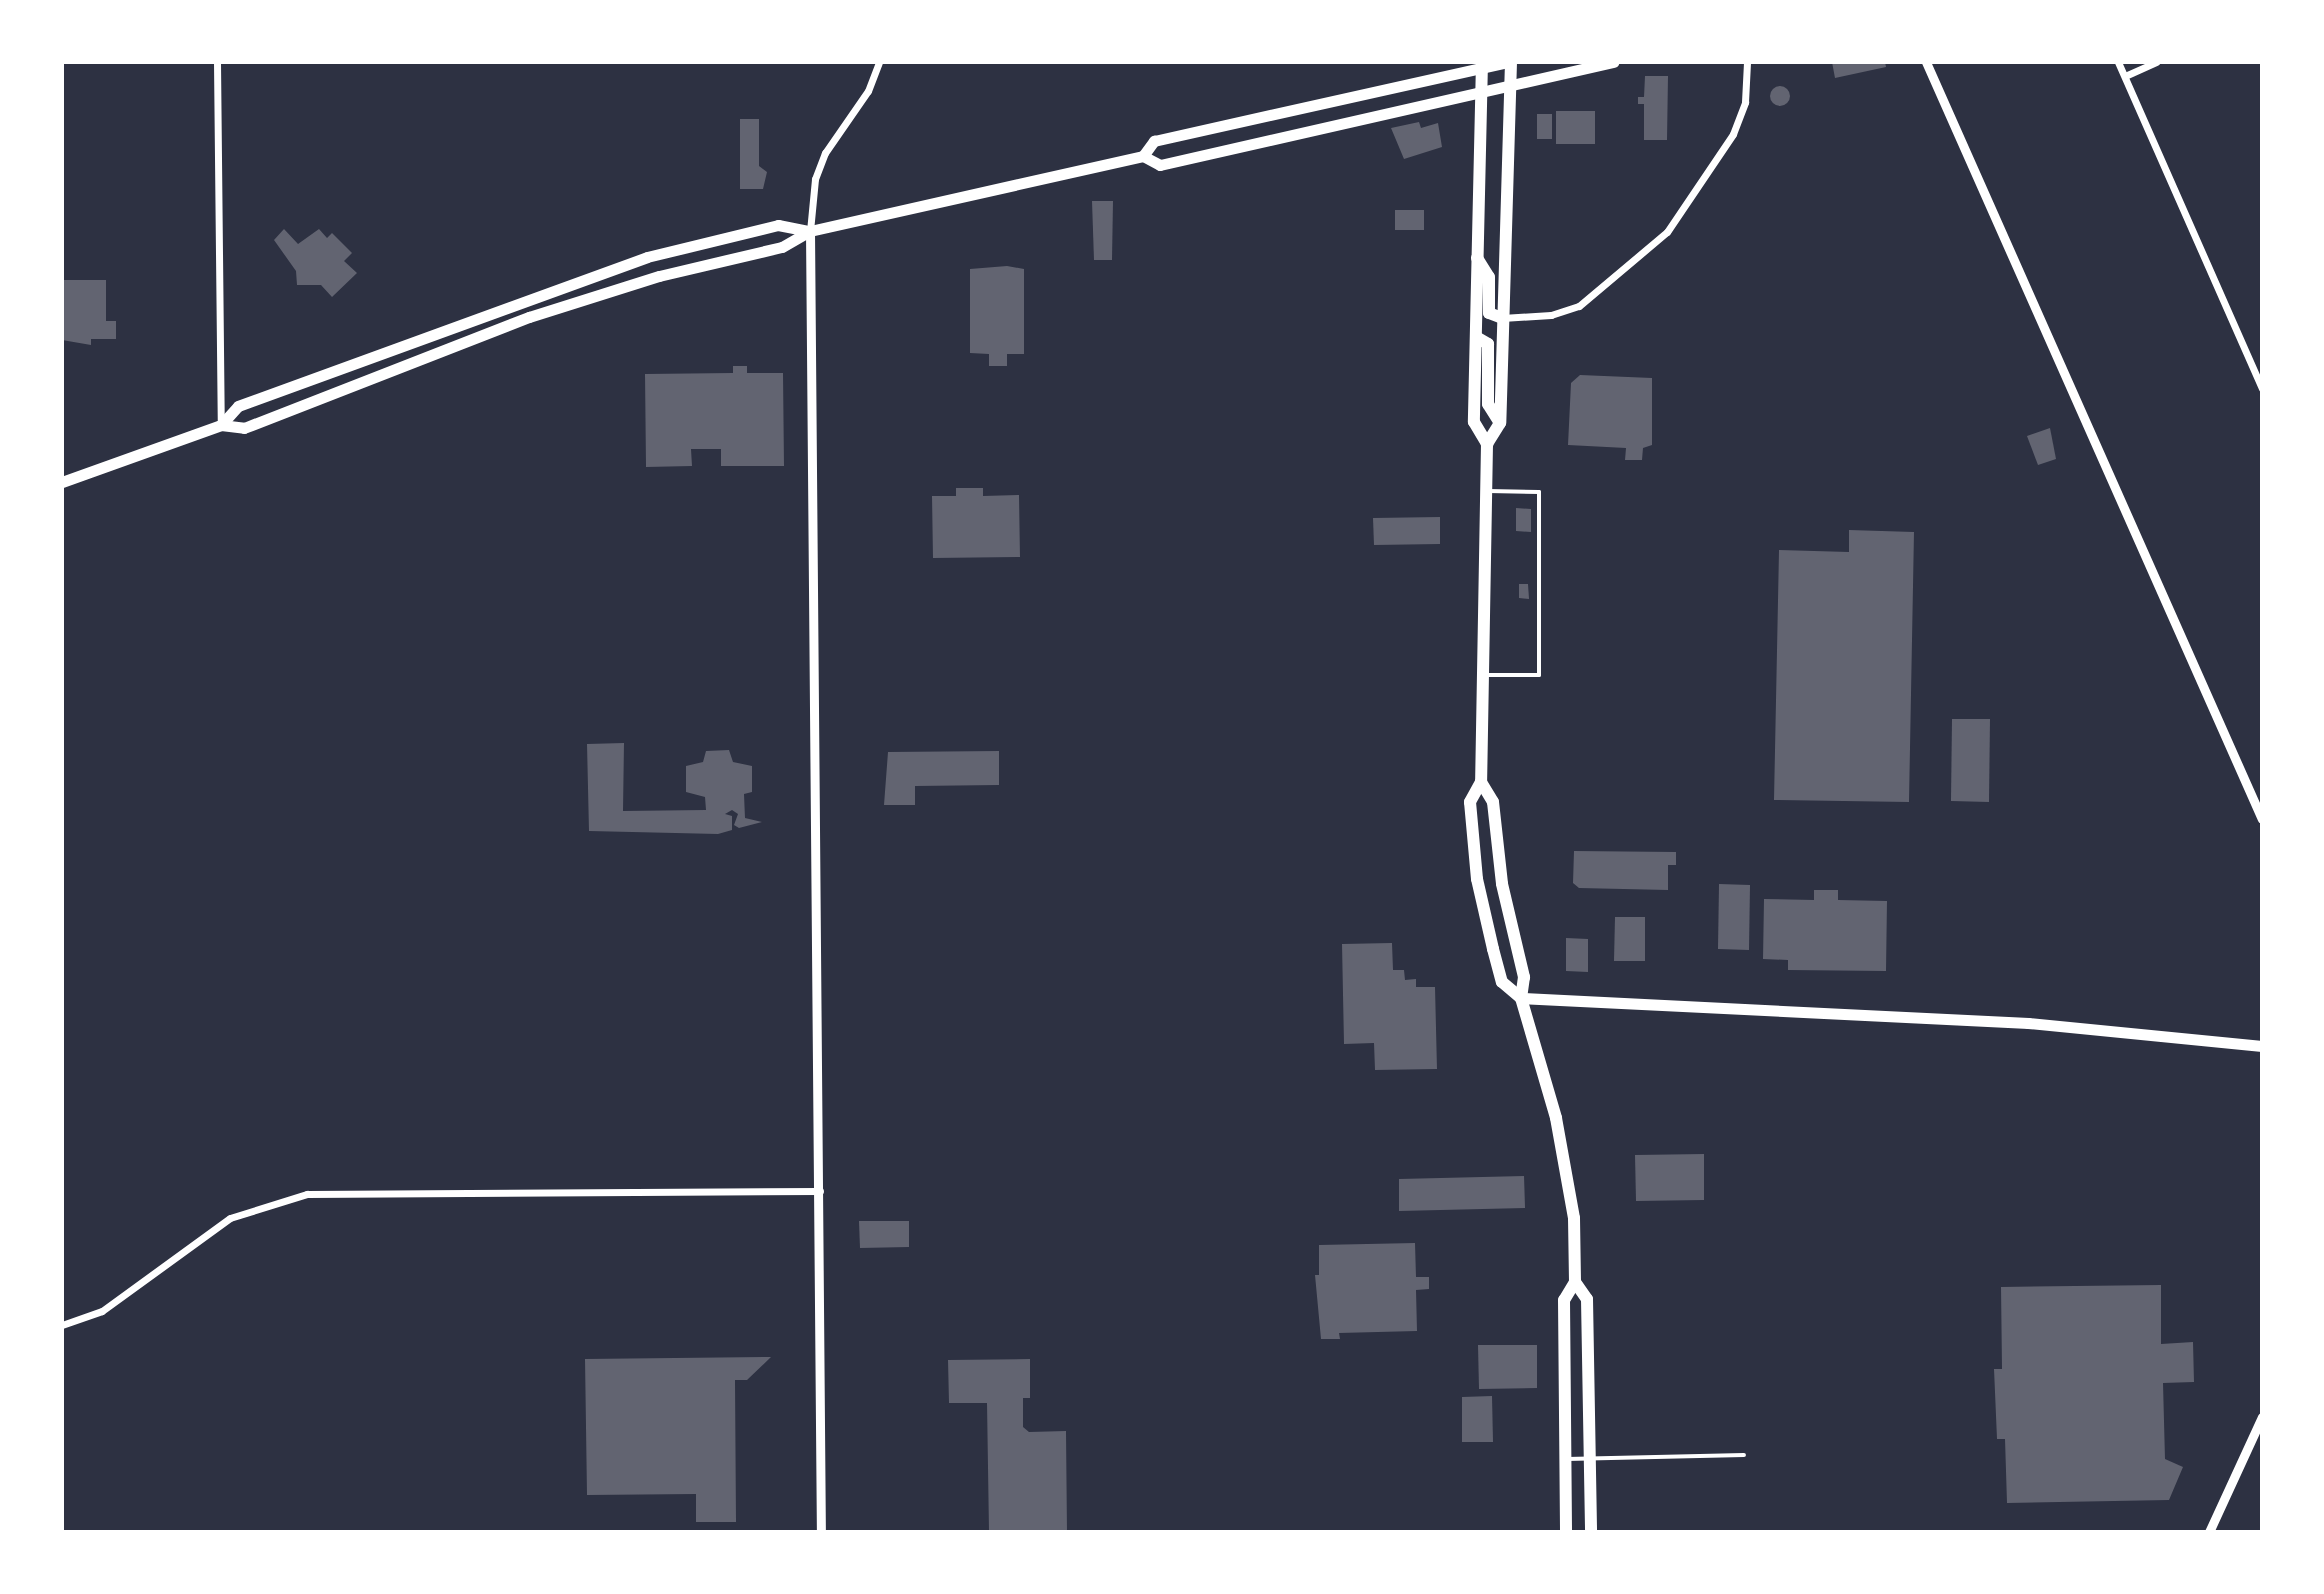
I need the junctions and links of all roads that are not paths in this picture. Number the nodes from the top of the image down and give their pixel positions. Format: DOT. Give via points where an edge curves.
graph roads {
  1 [pos="217,62"];
  2 [pos="879,62"];
  3 [pos="1509,62"];
  4 [pos="1613,62"];
  5 [pos="1747,62"];
  6 [pos="1926,62"];
  7 [pos="2118,62"];
  8 [pos="2156,62"];
  9 [pos="1482,65"];
  10 [pos="2125,76"];
  11 [pos="1508,86"];
  12 [pos="1479,93"];
  13 [pos="1143,156"];
  14 [pos="810,231"];
  15 [pos="1477,257"];
  16 [pos="1502,318"];
  17 [pos="1476,337"];
  18 [pos="2262,389"];
  19 [pos="1500,423"];
  20 [pos="221,425"];
  21 [pos="1487,444"];
  22 [pos="62,482"];
  23 [pos="1486,491"];
  24 [pos="1483,675"];
  25 [pos="1481,782"];
  26 [pos="2262,819"];
  27 [pos="1521,998"];
  28 [pos="2262,1046"];
  29 [pos="820,1191"];
  30 [pos="1575,1282"];
  31 [pos="62,1325"];
  32 [pos="2262,1417"];
  33 [pos="1744,1455"];
  34 [pos="1590,1458"];
  35 [pos="1565,1460"];
  36 [pos="821,1532"];
  37 [pos="1566,1532"];
  38 [pos="1591,1532"];
  39 [pos="2209,1532"];
  1 -- 20 [label="street"];
  2 -- 14 [label="street" via="868,91 825,153 815,179"];
  3 -- 9 [label="main road"];
  3 -- 11 [label="main road"];
  4 -- 11 [label="main road"];
  5 -- 16 [label="street" via="1745,102 1733,134 1667,232 1579,306 1551,315"];
  6 -- 26 [label="street"];
  7 -- 10 [label="street"];
  8 -- 10 [label="street"];
  9 -- 12 [label="main road"];
  9 -- 13 [label="main road" via="1154,141"];
  10 -- 18 [label="street"];
  11 -- 12 [label="main road"];
  11 -- 16 [label="main road"];
  12 -- 13 [label="main road" via="1160,165"];
  12 -- 15 [label="main road"];
  13 -- 14 [label="main road"];
  14 -- 20 [label="main road" via="782,247 659,276 517,321 244,428"];
  14 -- 20 [label="main road" via="778,225 643,258 238,406"];
  14 -- 29 [label="street"];
  15 -- 16 [label="main road" via="1489,277 1489,313"];
  15 -- 17 [label="main road"];
  16 -- 19 [label="main road"];
  17 -- 19 [label="main road" via="1488,344 1488,404"];
  17 -- 21 [label="main road" via="1474,422"];
  19 -- 21 [label="main road"];
  20 -- 22 [label="main road"];
  21 -- 23 [label="main road"];
  23 -- 24 [label="main road"];
  23 -- 24 [label="lane" via="1539,492 1539,675"];
  24 -- 25 [label="main road"];
  25 -- 27 [label="main road" via="1493,802 1502,884 1524,977"];
  25 -- 27 [label="main road" via="1470,802 1479,891 1502,982"];
  27 -- 28 [label="main road" via="2028,1023"];
  27 -- 30 [label="main road" via="1564,1152 1574,1218"];
  29 -- 31 [label="street" via="307,1194 230,1218 102,1311"];
  29 -- 36 [label="street"];
  30 -- 34 [label="main road" via="1587,1299"];
  30 -- 35 [label="main road" via="1564,1300"];
  32 -- 39 [label="street"];
  33 -- 34 [label="lane"];
  34 -- 35 [label="lane"];
  34 -- 38 [label="main road"];
  35 -- 37 [label="main road"];
}
